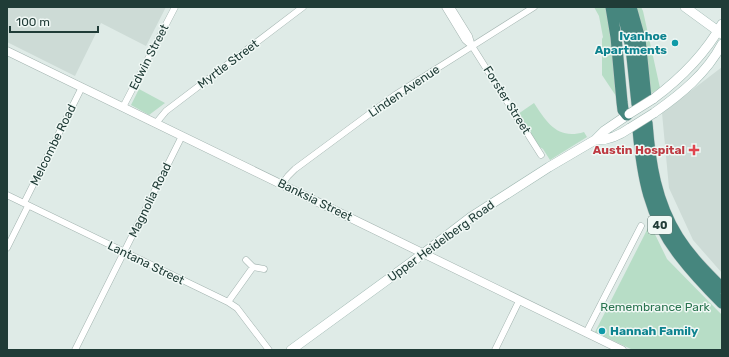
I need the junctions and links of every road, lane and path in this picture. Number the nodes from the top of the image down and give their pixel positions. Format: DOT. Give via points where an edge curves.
graph roads {
  1 [pos="175,7"];
  2 [pos="303,7"];
  3 [pos="445,7"];
  4 [pos="451,7"];
  5 [pos="534,7"];
  6 [pos="611,7"];
  7 [pos="621,7"];
  8 [pos="631,7"];
  9 [pos="685,7"];
  10 [pos="700,18"];
  11 [pos="722,20"];
  12 [pos="720,32"];
  13 [pos="722,44"];
  14 [pos="472,46"];
  15 [pos="7,51"];
  16 [pos="722,59"];
  17 [pos="711,62"];
  18 [pos="82,87"];
  19 [pos="645,100"];
  20 [pos="123,107"];
  21 [pos="629,116"];
  22 [pos="156,123"];
  23 [pos="639,125"];
  24 [pos="608,128"];
  25 [pos="618,135"];
  26 [pos="182,136"];
  27 [pos="596,140"];
  28 [pos="541,155"];
  29 [pos="282,184"];
  30 [pos="7,195"];
  31 [pos="26,205"];
  32 [pos="641,226"];
  33 [pos="7,248"];
  34 [pos="124,252"];
  35 [pos="424,253"];
  36 [pos="246,260"];
  37 [pos="253,267"];
  38 [pos="264,269"];
  39 [pos="722,288"];
  40 [pos="518,301"];
  41 [pos="228,302"];
  42 [pos="722,303"];
  43 [pos="586,333"];
  44 [pos="75,350"];
  45 [pos="269,350"];
  46 [pos="291,350"];
  47 [pos="495,350"];
  48 [pos="622,350"];
  1 -- 20 [label="street, Edwin Street"];
  2 -- 22 [label="street, Myrtle Street" via="166,111"];
  3 -- 14 [label="street, Forster Street" via="465,40"];
  4 -- 14 [label="street, Forster Street" via="469,36"];
  5 -- 14 [label="street, Linden Avenue"];
  6 -- 21 [label="highway" via="623,110"];
  7 -- 19 [label="highway"];
  8 -- 19 [label="highway" via="640,38"];
  9 -- 10 [label="main road"];
  10 -- 11 [label="main road"];
  10 -- 12 [label="main road"];
  12 -- 19 [label="main road, Upper Heidelberg Road" via="674,83"];
  13 -- 17 [label="main road, Upper Heidelberg Road"];
  14 -- 28 [label="street, Forster Street"];
  14 -- 29 [label="street, Linden Avenue" via="389,99 295,169"];
  15 -- 18 [label="street, Banksia Street"];
  16 -- 17 [label="main road"];
  17 -- 23 [label="main road, Upper Heidelberg Road, bridge" via="687,89"];
  18 -- 20 [label="street, Banksia Street"];
  18 -- 31 [label="street, Melcombe Road"];
  19 -- 21 [label="main road, Upper Heidelberg Road, bridge"];
  20 -- 22 [label="street, Banksia Street"];
  21 -- 23 [label="main road"];
  21 -- 24 [label="main road, Upper Heidelberg Road"];
  22 -- 26 [label="street, Banksia Street"];
  23 -- 25 [label="main road, Upper Heidelberg Road"];
  23 -- 39 [label="highway, 40" via="657,191 673,229 697,263"];
  23 -- 42 [label="highway, 40" via="642,169 661,228 678,255"];
  24 -- 25 [label="main road" via="616,130"];
  24 -- 27 [label="main road, Upper Heidelberg Road"];
  25 -- 27 [label="main road, Upper Heidelberg Road"];
  26 -- 29 [label="street, Banksia Street"];
  26 -- 34 [label="street, Magnolia Road"];
  27 -- 35 [label="main road, Upper Heidelberg Road" via="471,217"];
  29 -- 35 [label="street, Banksia Street"];
  30 -- 31 [label="street, Lantana Street"];
  31 -- 33 [label="street, Melcombe Road"];
  31 -- 34 [label="street, Lantana Street"];
  32 -- 43 [label="street"];
  34 -- 41 [label="street, Lantana Street"];
  34 -- 44 [label="street, Magnolia Road"];
  35 -- 40 [label="street, Banksia Street"];
  35 -- 46 [label="main road, Upper Heidelberg Road"];
  36 -- 37 [label="street"];
  37 -- 38 [label="street"];
  37 -- 41 [label="street"];
  40 -- 43 [label="street, Banksia Street"];
  40 -- 47 [label="street"];
  41 -- 45 [label="street, Lantana Street" via="237,308"];
  43 -- 48 [label="street, Banksia Street"];
}
